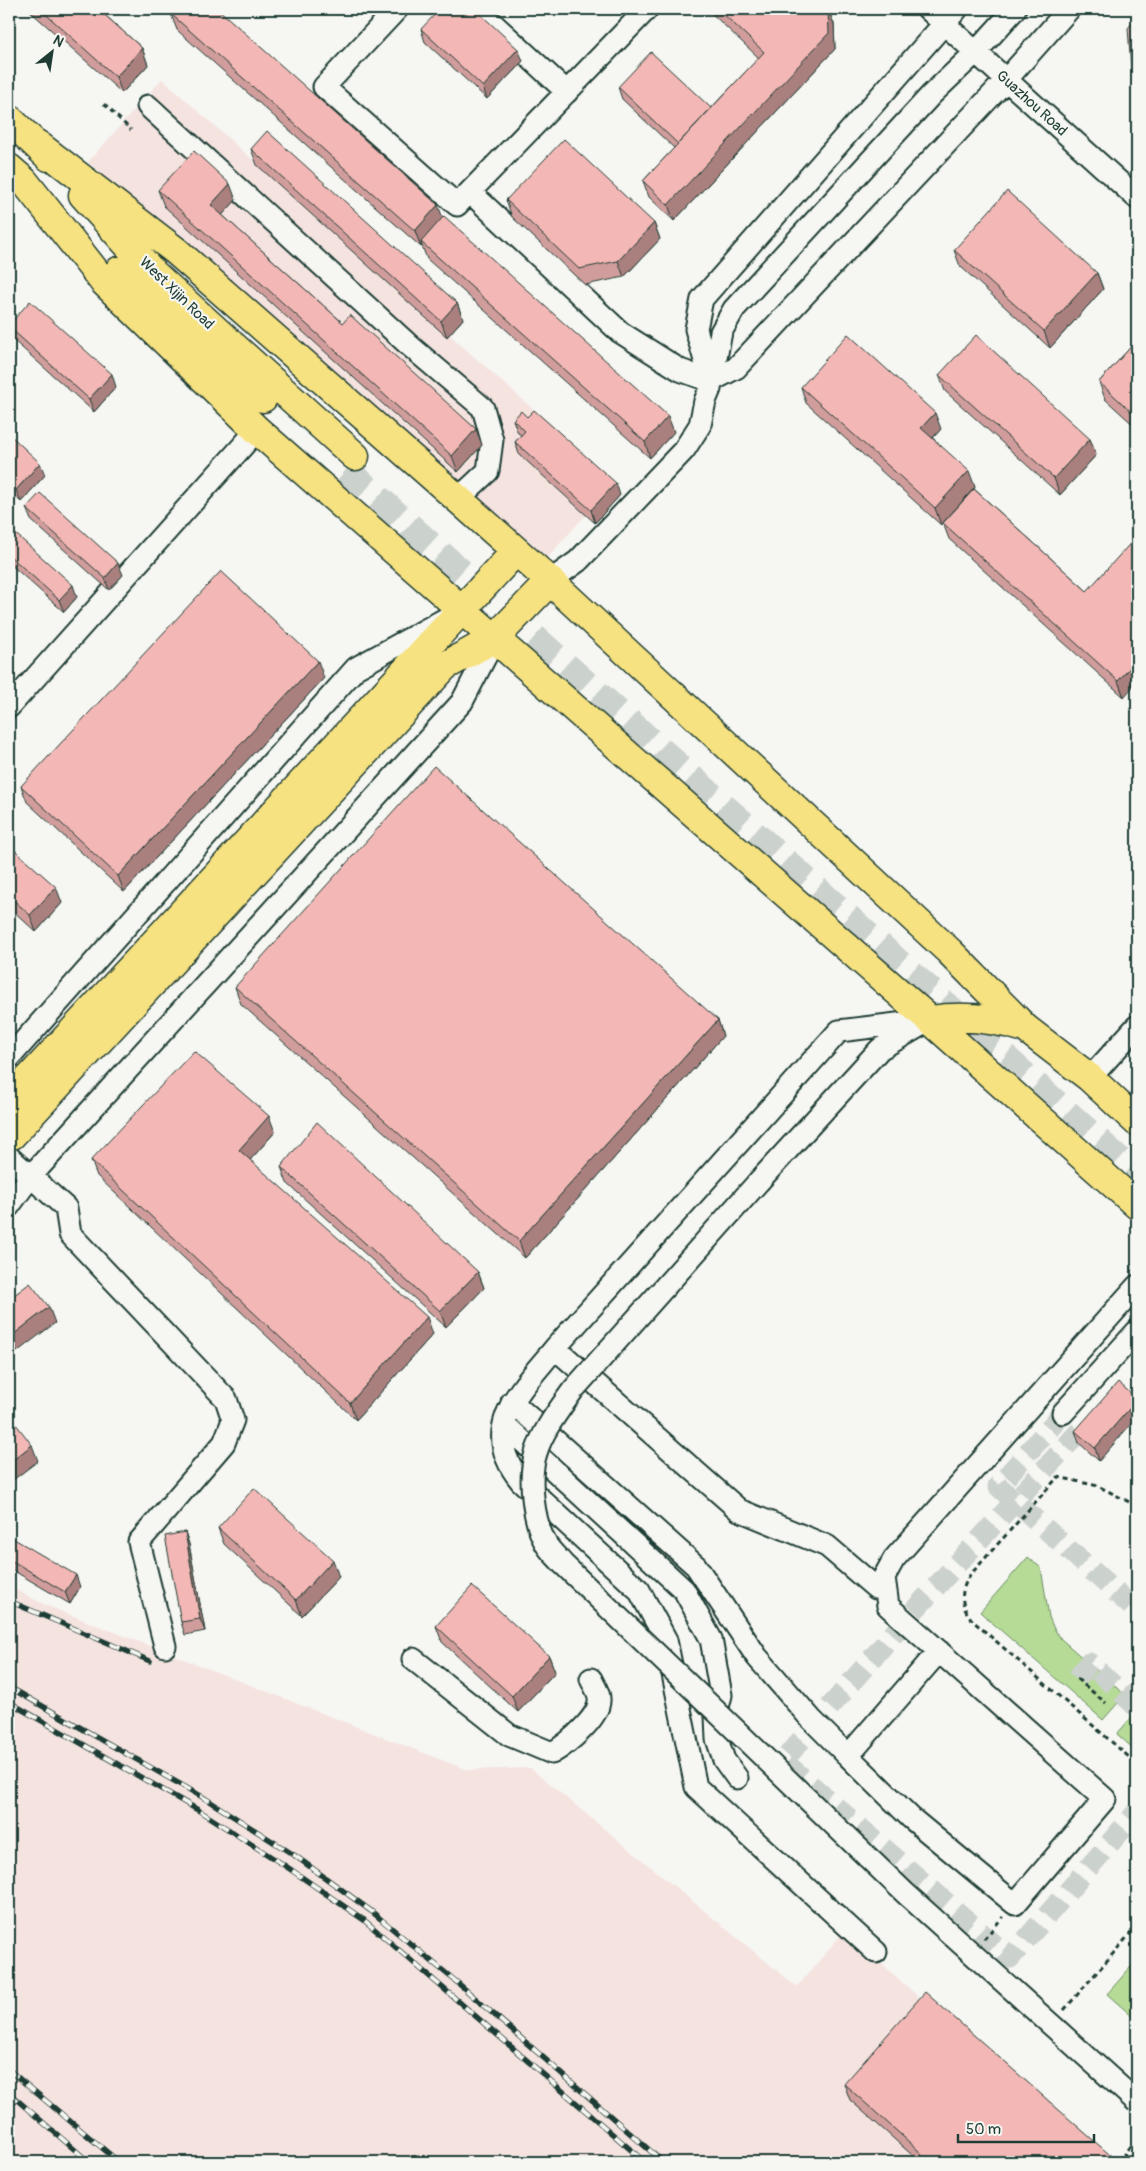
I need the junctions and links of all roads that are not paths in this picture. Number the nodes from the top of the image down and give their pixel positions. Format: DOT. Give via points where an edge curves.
graph roads {
  1 [pos="397,9"];
  2 [pos="477,9"];
  3 [pos="647,9"];
  4 [pos="928,9"];
  5 [pos="1015,9"];
  6 [pos="1069,9"];
  7 [pos="951,16"];
  8 [pos="976,52"];
  9 [pos="1006,80"];
  10 [pos="567,92"];
  11 [pos="148,106"];
  12 [pos="9,119"];
  13 [pos="37,144"];
  14 [pos="16,175"];
  15 [pos="470,192"];
  16 [pos="1137,198"];
  17 [pos="711,381"];
  18 [pos="257,430"];
  19 [pos="458,498"];
  20 [pos="516,550"];
  21 [pos="550,581"];
  22 [pos="463,609"];
  23 [pos="495,638"];
  24 [pos="9,707"];
  25 [pos="930,1020"];
  26 [pos="1137,1026"];
  27 [pos="1025,1028"];
  28 [pos="9,1058"];
  29 [pos="1090,1078"];
  30 [pos="9,1100"];
  31 [pos="1137,1122"];
  32 [pos="10,1146"];
  33 [pos="30,1177"];
  34 [pos="1137,1205"];
  35 [pos="9,1206"];
  36 [pos="1137,1286"];
  37 [pos="1137,1331"];
  38 [pos="556,1348"];
  39 [pos="512,1402"];
  40 [pos="1063,1413"];
  41 [pos="504,1424"];
  42 [pos="876,1588"];
  43 [pos="165,1646"];
  44 [pos="939,1651"];
  45 [pos="413,1659"];
  46 [pos="590,1679"];
  47 [pos="848,1756"];
  48 [pos="737,1778"];
  49 [pos="876,1952"];
  50 [pos="1137,2102"];
  1 -- 15 [label="street" via="324,88 457,206"];
  2 -- 10 [label="street"];
  3 -- 10 [label="street"];
  4 -- 7 [label="street, Guazhou Road"];
  5 -- 8 [label="street"];
  6 -- 9 [label="street"];
  7 -- 8 [label="street, Guazhou Road"];
  7 -- 17 [label="street" via="702,299 696,329"];
  8 -- 9 [label="street, Guazhou Road"];
  8 -- 17 [label="street" via="931,95 734,309 720,332"];
  9 -- 16 [label="street, Guazhou Road"];
  9 -- 17 [label="street" via="736,368"];
  10 -- 15 [label="street"];
  11 -- 19 [label="street" via="410,346 483,408 492,440 488,470"];
  12 -- 13 [label="main road, West Xijin Road"];
  13 -- 14 [label="main road, West Xijin Road" via="155,275 351,463 140,291"];
  13 -- 19 [label="main road" via="176,251"];
  14 -- 18 [label="main road, West Xijin Road" via="103,281"];
  15 -- 17 [label="street" via="620,332 680,370"];
  17 -- 21 [label="street" via="700,425 684,450 578,560"];
  18 -- 22 [label="main road, West Xijin Road"];
  18 -- 24 [label="street"];
  19 -- 20 [label="main road"];
  20 -- 21 [label="main road"];
  20 -- 22 [label="main road"];
  21 -- 23 [label="main road"];
  21 -- 27 [label="main road" via="950,952"];
  22 -- 23 [label="main road, West Xijin Road"];
  22 -- 28 [label="street" via="356,668"];
  22 -- 30 [label="main road"];
  23 -- 25 [label="main road, West Xijin Road"];
  23 -- 32 [label="main road" via="445,666"];
  23 -- 33 [label="street" via="462,702"];
  25 -- 27 [label="main road" via="968,1017"];
  25 -- 34 [label="main road, West Xijin Road"];
  25 -- 38 [label="street" via="839,1031"];
  25 -- 50 [label="street, bridge" via="880,1049 573,1390 548,1427 535,1454 532,1482 535,1514 546,1544 563,1564 905,1893"];
  26 -- 29 [label="street"];
  27 -- 29 [label="main road"];
  29 -- 31 [label="main road"];
  32 -- 33 [label="street"];
  33 -- 35 [label="street"];
  33 -- 43 [label="street" via="66,1208 70,1234 226,1399 233,1420 224,1443 139,1542"];
  36 -- 44 [label="street" via="890,1565 884,1577 888,1606"];
  37 -- 40 [label="street"];
  38 -- 39 [label="street"];
  38 -- 42 [label="street" via="739,1510 827,1546"];
  39 -- 41 [label="street"];
  39 -- 47 [label="street" via="696,1566 757,1657"];
  41 -- 48 [label="street" via="684,1590 711,1640 721,1695 716,1716 717,1738 724,1760"];
  41 -- 49 [label="street" via="504,1455 511,1469 639,1590 666,1640 696,1787"];
  44 -- 47 [label="street"];
  44 -- 47 [label="street" via="1105,1799 1015,1904 911,1818"];
  45 -- 46 [label="street" via="509,1735 552,1753 567,1745 594,1715 600,1702"];
}
